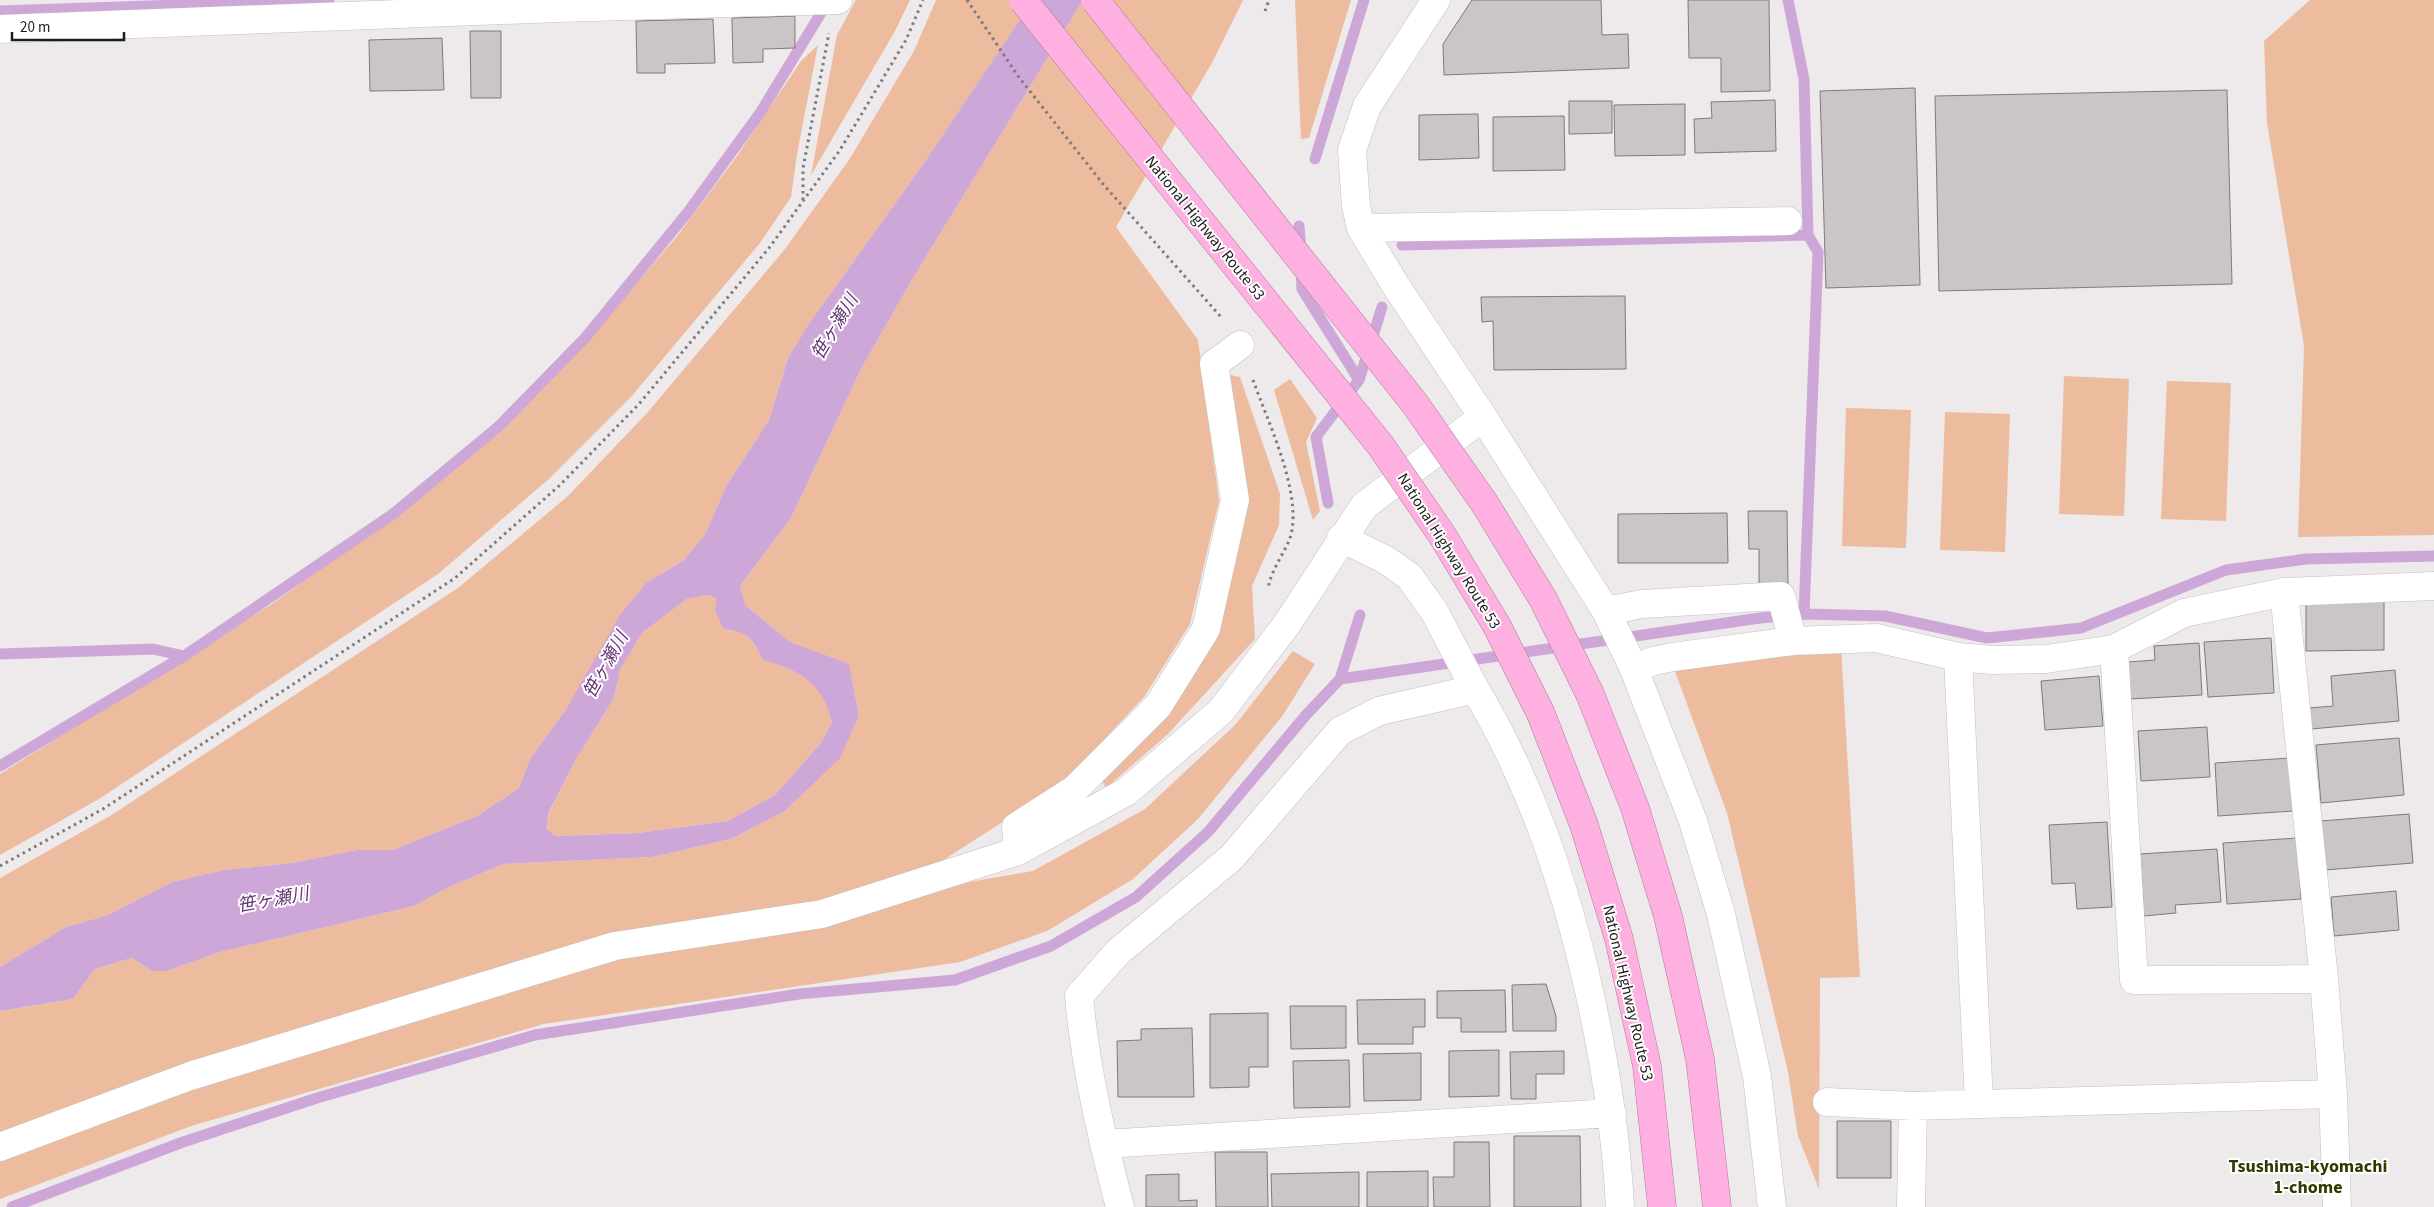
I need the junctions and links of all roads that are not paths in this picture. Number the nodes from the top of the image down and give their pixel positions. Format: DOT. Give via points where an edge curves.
graph roads {
  1 [pos="837,0"];
  2 [pos="1023,0"];
  3 [pos="1095,0"];
  4 [pos="1436,0"];
  5 [pos="558,4"];
  6 [pos="0,29"];
  7 [pos="1788,221"];
  8 [pos="1361,228"];
  9 [pos="1240,345"];
  10 [pos="1483,417"];
  11 [pos="1341,538"];
  12 [pos="2434,586"];
  13 [pos="2284,592"];
  14 [pos="1610,618"];
  15 [pos="1792,637"];
  16 [pos="2114,649"];
  17 [pos="1958,657"];
  18 [pos="1631,662"];
  19 [pos="1471,683"];
  20 [pos="1018,851"];
  21 [pos="2324,979"];
  22 [pos="2333,1094"];
  23 [pos="1827,1102"];
  24 [pos="1979,1103"];
  25 [pos="1913,1106"];
  26 [pos="1612,1113"];
  27 [pos="1104,1144"];
  28 [pos="0,1147"];
  29 [pos="1120,1207"];
  30 [pos="1620,1207"];
  31 [pos="1662,1207"];
  32 [pos="1718,1207"];
  33 [pos="1772,1207"];
  34 [pos="1911,1207"];
  35 [pos="2337,1207"];
  1 -- 5 [label="street"];
  2 -- 31 [label="highway, National Highway Route 53, bridge" via="1381,446 1457,560 1496,626 1541,714 1584,825 1619,939 1647,1066"];
  3 -- 32 [label="highway, bridge" via="1415,404 1485,504 1544,600 1590,694 1635,808 1668,916 1700,1059"];
  4 -- 8 [label="street" via="1367,106 1352,150"];
  5 -- 6 [label="street"];
  7 -- 8 [label="street"];
  8 -- 10 [label="street"];
  9 -- 20 [label="street" via="1214,364 1235,500 1206,629 1158,706 1075,789 1016,827"];
  10 -- 11 [label="street" via="1364,506"];
  10 -- 14 [label="street"];
  11 -- 19 [label="street" via="1386,560 1409,576 1434,611"];
  11 -- 20 [label="street" via="1287,624 1221,711 1126,792"];
  12 -- 13 [label="street"];
  13 -- 16 [label="street" via="2184,612"];
  13 -- 21 [label="street"];
  14 -- 15 [label="street" via="1642,604 1781,596"];
  14 -- 18 [label="street"];
  15 -- 17 [label="street" via="1876,638"];
  15 -- 18 [label="street"];
  16 -- 17 [label="street" via="2046,659"];
  16 -- 21 [label="street" via="2134,980"];
  17 -- 24 [label="street"];
  18 -- 33 [label="street" via="1693,821 1721,914 1757,1076"];
  19 -- 26 [label="street" via="1512,755 1556,864 1596,1022"];
  19 -- 27 [label="street" via="1379,711 1340,731 1231,858 1118,952 1080,996 1082,1024"];
  20 -- 28 [label="street" via="822,914 615,946 190,1076"];
  21 -- 22 [label="street"];
  22 -- 24 [label="street"];
  22 -- 35 [label="street"];
  23 -- 25 [label="street"];
  24 -- 25 [label="street"];
  25 -- 34 [label="street"];
  26 -- 27 [label="street"];
  26 -- 30 [label="street"];
  27 -- 29 [label="street"];
}
